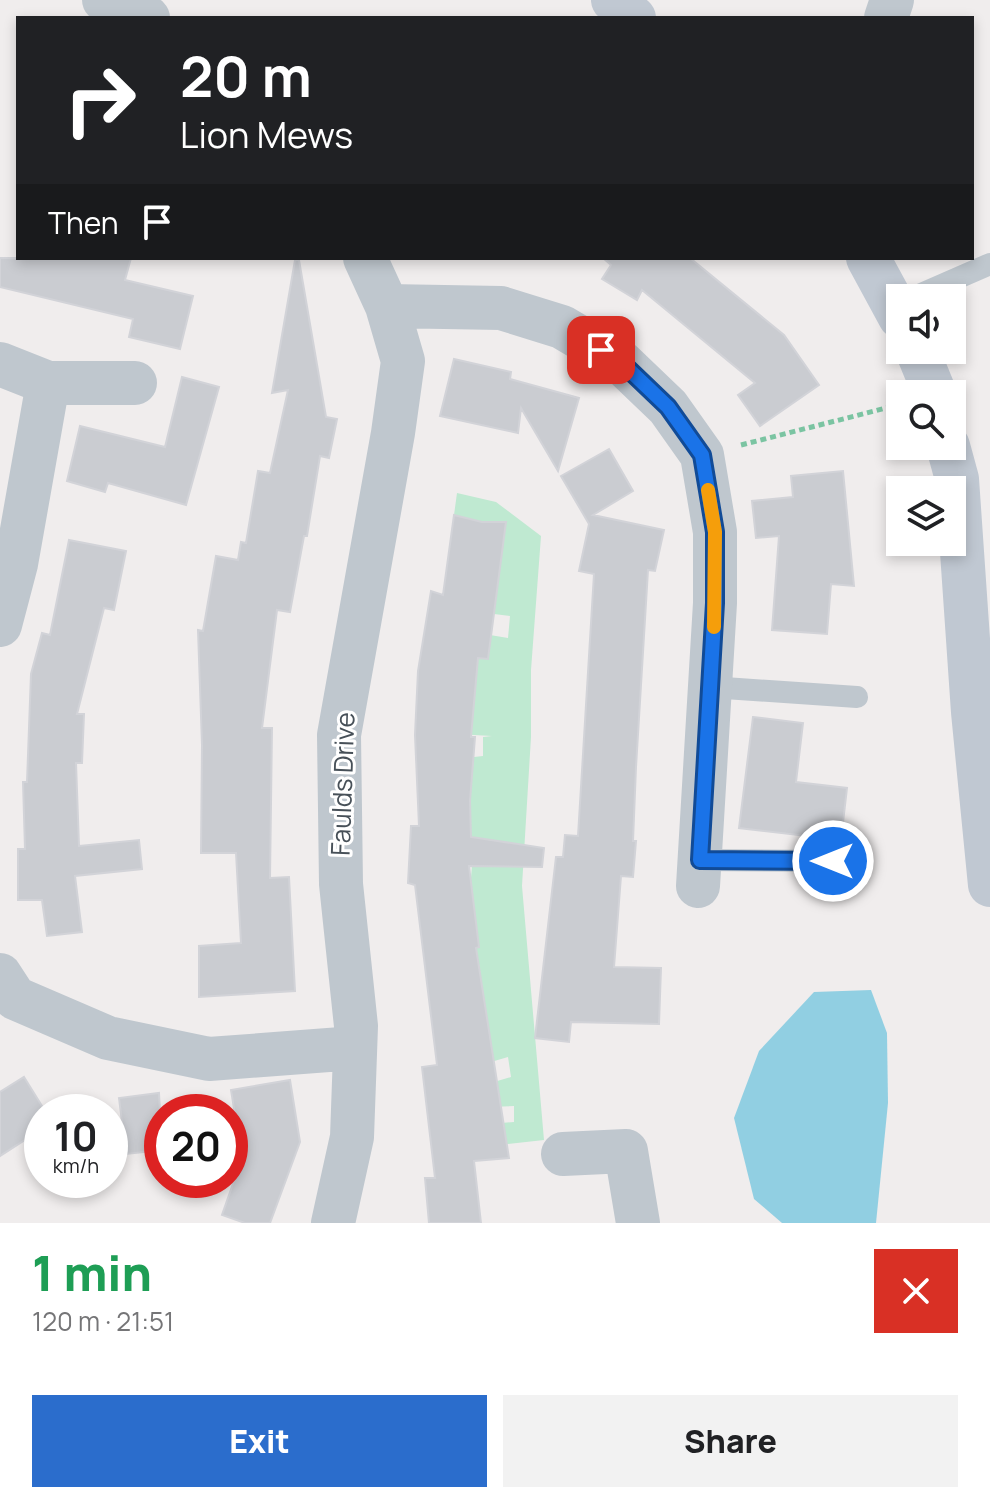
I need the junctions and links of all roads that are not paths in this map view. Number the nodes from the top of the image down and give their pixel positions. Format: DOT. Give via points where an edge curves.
graph roads {
  1 [pos="104,0"];
  2 [pos="613,0"];
  3 [pos="143,16"];
  4 [pos="632,16"];
  5 [pos="366,260"];
  6 [pos="869,260"];
  7 [pos="990,264"];
  8 [pos="886,284"];
  9 [pos="948,284"];
  10 [pos="387,306"];
  11 [pos="0,364"];
  12 [pos="48,383"];
  13 [pos="135,383"];
  14 [pos="952,460"];
  15 [pos="0,625"];
  16 [pos="710,687"];
  17 [pos="857,697"];
  18 [pos="833,861"];
  19 [pos="699,873"];
  20 [pos="990,885"];
  21 [pos="5,995"];
  22 [pos="355,1048"];
  23 [pos="563,1154"];
  24 [pos="333,1223"];
  25 [pos="638,1223"];
  1 -- 3 [label="street"];
  2 -- 4 [label="street"];
  5 -- 10 [label="street, Faulds Drive"];
  6 -- 8 [label="street"];
  7 -- 9 [label="lane"];
  10 -- 16 [label="street" via="501,308 562,327 621,362 668,407 702,455 715,532"];
  10 -- 22 [label="street, Faulds Drive" via="403,361 339,735 341,884"];
  11 -- 12 [label="street"];
  12 -- 13 [label="street"];
  12 -- 15 [label="street"];
  14 -- 20 [label="street"];
  16 -- 17 [label="lane"];
  16 -- 19 [label="street"];
  18 -- 19 [label="lane"];
  21 -- 22 [label="street" via="108,1038 209,1059"];
  22 -- 24 [label="street, Faulds Drive" via="352,1137"];
  23 -- 25 [label="street" via="626,1151"];
}
